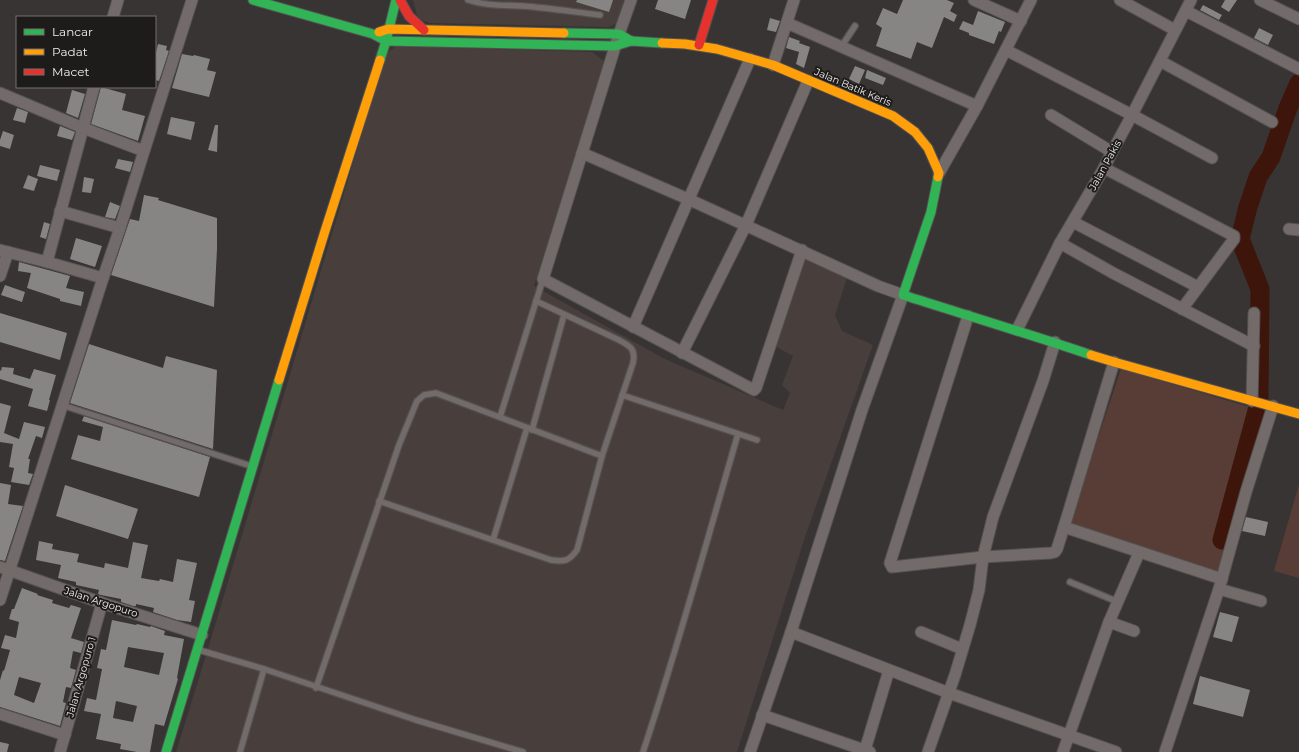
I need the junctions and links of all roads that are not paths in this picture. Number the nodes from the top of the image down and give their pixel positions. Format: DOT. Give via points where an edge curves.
graph roads {
  1 [pos="118,0"];
  2 [pos="192,0"];
  3 [pos="253,0"];
  4 [pos="396,0"];
  5 [pos="400,0"];
  6 [pos="468,0"];
  7 [pos="631,0"];
  8 [pos="713,0"];
  9 [pos="794,0"];
  10 [pos="974,0"];
  11 [pos="1031,0"];
  12 [pos="1120,0"];
  13 [pos="1191,0"];
  14 [pos="1260,0"];
  15 [pos="272,3"];
  16 [pos="1186,11"];
  17 [pos="600,15"];
  18 [pos="113,16"];
  19 [pos="1299,19"];
  20 [pos="1021,21"];
  21 [pos="787,23"];
  22 [pos="855,26"];
  23 [pos="388,29"];
  24 [pos="424,30"];
  25 [pos="1176,30"];
  26 [pos="481,31"];
  27 [pos="544,32"];
  28 [pos="373,34"];
  29 [pos="619,34"];
  30 [pos="386,41"];
  31 [pos="631,41"];
  32 [pos="480,44"];
  33 [pos="544,45"];
  34 [pos="699,45"];
  35 [pos="615,46"];
  36 [pos="841,47"];
  37 [pos="1006,50"];
  38 [pos="750,59"];
  39 [pos="1160,61"];
  40 [pos="773,65"];
  41 [pos="1299,69"];
  42 [pos="808,81"];
  43 [pos="94,88"];
  44 [pos="0,93"];
  45 [pos="977,106"];
  46 [pos="1051,115"];
  47 [pos="1132,116"];
  48 [pos="1272,122"];
  49 [pos="83,128"];
  50 [pos="144,151"];
  51 [pos="1112,152"];
  52 [pos="582,153"];
  53 [pos="1212,158"];
  54 [pos="1104,168"];
  55 [pos="939,173"];
  56 [pos="688,199"];
  57 [pos="60,211"];
  58 [pos="1073,222"];
  59 [pos="746,225"];
  60 [pos="120,228"];
  61 [pos="1060,243"];
  62 [pos="802,250"];
  63 [pos="4,251"];
  64 [pos="47,262"];
  65 [pos="0,276"];
  66 [pos="103,278"];
  67 [pos="543,279"];
  68 [pos="1198,287"];
  69 [pos="903,295"];
  70 [pos="536,301"];
  71 [pos="1182,309"];
  72 [pos="1254,313"];
  73 [pos="564,314"];
  74 [pos="968,316"];
  75 [pos="633,327"];
  76 [pos="1017,330"];
  77 [pos="1054,342"];
  78 [pos="1254,346"];
  79 [pos="682,353"];
  80 [pos="1114,362"];
  81 [pos="622,395"];
  82 [pos="1252,401"];
  83 [pos="62,405"];
  84 [pos="1273,406"];
  85 [pos="1299,414"];
  86 [pos="500,417"];
  87 [pos="529,429"];
  88 [pos="738,434"];
  89 [pos="757,440"];
  90 [pos="602,456"];
  91 [pos="254,467"];
  92 [pos="379,501"];
  93 [pos="1064,528"];
  94 [pos="493,540"];
  95 [pos="1139,553"];
  96 [pos="983,557"];
  97 [pos="4,569"];
  98 [pos="1070,582"];
  99 [pos="1221,584"];
  100 [pos="0,600"];
  101 [pos="1261,601"];
  102 [pos="1118,602"];
  103 [pos="102,603"];
  104 [pos="1110,622"];
  105 [pos="1134,631"];
  106 [pos="790,632"];
  107 [pos="921,632"];
  108 [pos="202,634"];
  109 [pos="962,649"];
  110 [pos="198,650"];
  111 [pos="264,669"];
  112 [pos="889,670"];
  113 [pos="316,688"];
  114 [pos="949,693"];
  115 [pos="0,714"];
  116 [pos="762,715"];
  117 [pos="65,734"];
  118 [pos="1069,735"];
  119 [pos="867,751"];
  120 [pos="60,752"];
  121 [pos="166,752"];
  122 [pos="240,752"];
  123 [pos="523,752"];
  124 [pos="643,752"];
  125 [pos="750,752"];
  126 [pos="928,752"];
  127 [pos="1063,752"];
  128 [pos="1116,752"];
  129 [pos="1165,752"];
  1 -- 18 [label="street"];
  2 -- 50 [label="street"];
  3 -- 15 [label="street"];
  4 -- 23 [label="street"];
  5 -- 24 [label="street" via="410,16"];
  6 -- 17 [label="lane" via="499,6 522,6"];
  7 -- 29 [label="street"];
  8 -- 34 [label="street"];
  9 -- 21 [label="street"];
  10 -- 20 [label="street"];
  11 -- 20 [label="street"];
  12 -- 25 [label="street"];
  13 -- 16 [label="street, Jalan Pakis"];
  14 -- 19 [label="street"];
  15 -- 28 [label="street"];
  16 -- 25 [label="street, Jalan Pakis"];
  16 -- 41 [label="street"];
  20 -- 37 [label="street"];
  21 -- 36 [label="street"];
  21 -- 40 [label="street"];
  22 -- 36 [label="lane"];
  23 -- 24 [label="street"];
  23 -- 28 [label="street"];
  23 -- 30 [label="street"];
  24 -- 26 [label="street"];
  25 -- 39 [label="street, Jalan Pakis"];
  26 -- 27 [label="street"];
  26 -- 32 [label="street"];
  27 -- 29 [label="street"];
  27 -- 33 [label="street"];
  28 -- 30 [label="street"];
  29 -- 31 [label="street"];
  29 -- 35 [label="street"];
  30 -- 32 [label="street"];
  30 -- 91 [label="street" via="325,231"];
  31 -- 34 [label="street, Jalan Batik Keris"];
  31 -- 35 [label="street"];
  32 -- 33 [label="street"];
  33 -- 35 [label="street"];
  34 -- 38 [label="street, Jalan Batik Keris"];
  35 -- 52 [label="street"];
  36 -- 45 [label="street"];
  37 -- 45 [label="street"];
  37 -- 47 [label="street"];
  38 -- 40 [label="street, Jalan Batik Keris"];
  38 -- 56 [label="street"];
  39 -- 47 [label="street, Jalan Pakis"];
  39 -- 48 [label="street"];
  40 -- 42 [label="street, Jalan Batik Keris"];
  42 -- 55 [label="street, Jalan Batik Keris" via="882,111 909,127 928,148"];
  42 -- 59 [label="street"];
  43 -- 49 [label="street"];
  44 -- 49 [label="street"];
  45 -- 55 [label="street"];
  46 -- 51 [label="street"];
  47 -- 51 [label="street, Jalan Pakis"];
  47 -- 53 [label="street"];
  49 -- 50 [label="street"];
  49 -- 57 [label="street"];
  50 -- 60 [label="street"];
  51 -- 54 [label="street, Jalan Pakis"];
  52 -- 56 [label="street"];
  52 -- 67 [label="street"];
  54 -- 58 [label="street, Jalan Pakis"];
  54 -- 68 [label="street" via="1234,236 1234,240"];
  55 -- 69 [label="street" via="931,212"];
  56 -- 59 [label="street"];
  56 -- 75 [label="street"];
  57 -- 60 [label="street"];
  57 -- 64 [label="street"];
  58 -- 61 [label="street, Jalan Pakis"];
  58 -- 68 [label="street"];
  59 -- 62 [label="street"];
  59 -- 79 [label="street"];
  60 -- 66 [label="street"];
  61 -- 71 [label="street"];
  61 -- 76 [label="street, Jalan Pakis"];
  62 -- 69 [label="street"];
  62 -- 79 [label="street" via="755,389"];
  63 -- 64 [label="street"];
  63 -- 65 [label="street"];
  64 -- 66 [label="street"];
  66 -- 83 [label="street"];
  67 -- 70 [label="lane"];
  67 -- 75 [label="street"];
  68 -- 71 [label="street"];
  69 -- 74 [label="street"];
  69 -- 106 [label="street" via="862,410"];
  70 -- 73 [label="lane"];
  70 -- 86 [label="lane"];
  71 -- 78 [label="street"];
  72 -- 78 [label="street"];
  73 -- 81 [label="lane" via="619,340 634,352"];
  73 -- 87 [label="lane"];
  74 -- 76 [label="street"];
  74 -- 96 [label="street" via="890,564 895,567"];
  75 -- 79 [label="street"];
  76 -- 77 [label="street"];
  77 -- 80 [label="street"];
  77 -- 96 [label="street" via="1043,380 993,517"];
  78 -- 82 [label="street"];
  80 -- 82 [label="street"];
  80 -- 93 [label="street"];
  81 -- 88 [label="lane"];
  81 -- 90 [label="lane"];
  82 -- 84 [label="street"];
  83 -- 91 [label="lane"];
  83 -- 97 [label="street" via="34,495"];
  84 -- 85 [label="street"];
  84 -- 99 [label="street"];
  86 -- 87 [label="lane"];
  86 -- 92 [label="lane" via="436,393 424,395 417,401"];
  87 -- 90 [label="lane"];
  87 -- 94 [label="lane"];
  88 -- 89 [label="lane"];
  88 -- 124 [label="lane" via="688,609"];
  90 -- 94 [label="lane" via="577,550 571,558 563,562 551,560"];
  91 -- 108 [label="street"];
  92 -- 94 [label="lane"];
  92 -- 113 [label="lane"];
  93 -- 95 [label="street"];
  93 -- 96 [label="street" via="1055,552"];
  95 -- 99 [label="street"];
  95 -- 102 [label="street"];
  96 -- 109 [label="street" via="979,590"];
  97 -- 100 [label="street"];
  97 -- 103 [label="street, Jalan Argopuro"];
  98 -- 102 [label="lane"];
  99 -- 101 [label="street"];
  99 -- 129 [label="street"];
  102 -- 104 [label="street"];
  103 -- 108 [label="street, Jalan Argopuro"];
  103 -- 117 [label="street, Jalan Argopuro 1"];
  104 -- 105 [label="street"];
  104 -- 118 [label="street"];
  106 -- 112 [label="street"];
  106 -- 116 [label="street"];
  107 -- 109 [label="street"];
  108 -- 110 [label="street"];
  109 -- 114 [label="street"];
  110 -- 111 [label="lane"];
  110 -- 121 [label="street"];
  111 -- 113 [label="lane"];
  111 -- 122 [label="lane"];
  112 -- 114 [label="street"];
  112 -- 119 [label="street"];
  113 -- 123 [label="lane"];
  114 -- 118 [label="street"];
  114 -- 126 [label="street"];
  115 -- 117 [label="street"];
  116 -- 119 [label="street"];
  116 -- 125 [label="street"];
  117 -- 120 [label="street, Jalan Argopuro 1"];
  118 -- 127 [label="street"];
  118 -- 128 [label="street"];
}
